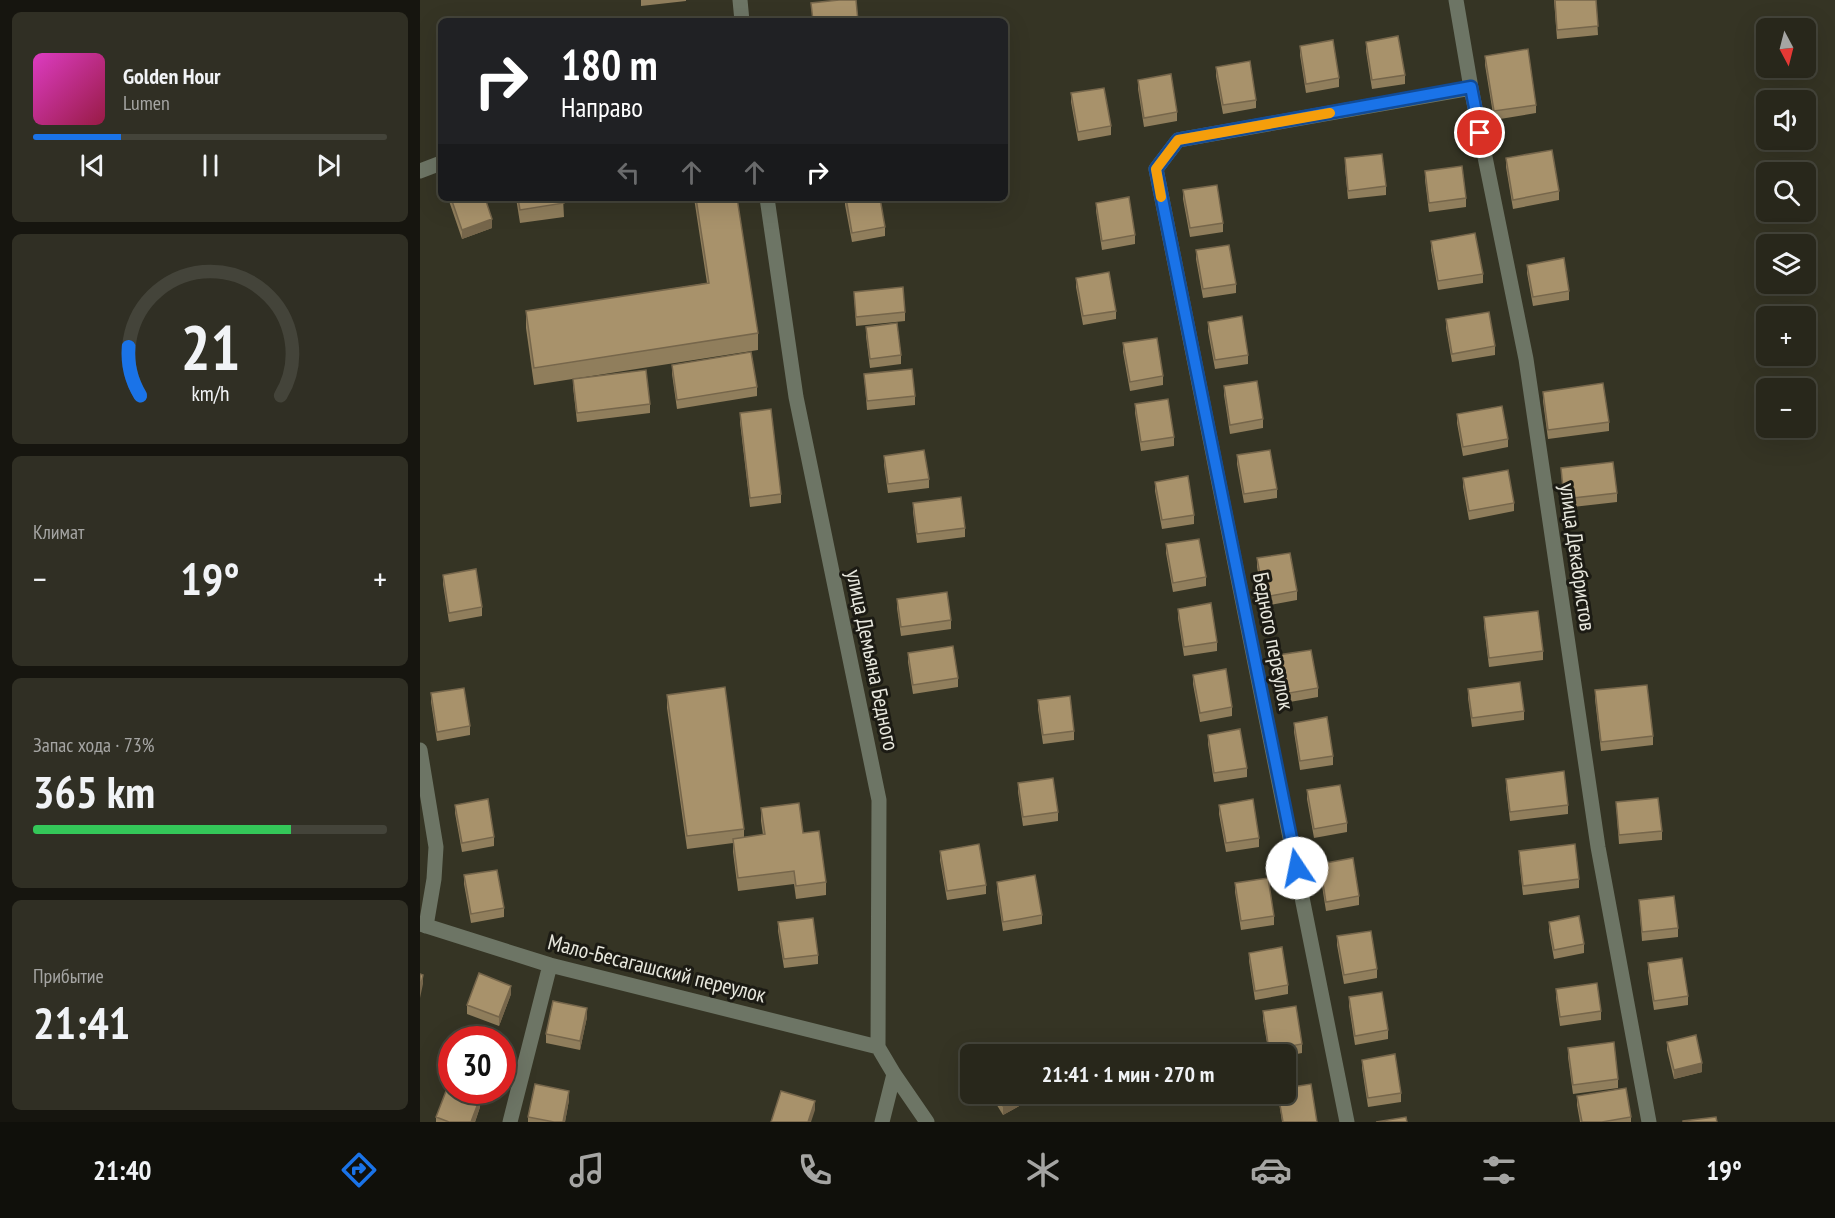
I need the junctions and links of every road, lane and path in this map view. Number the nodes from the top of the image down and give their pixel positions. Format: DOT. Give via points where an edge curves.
graph roads {
  1 [pos="740,0"];
  2 [pos="1456,0"];
  3 [pos="742,18"];
  4 [pos="1471,87"];
  5 [pos="438,165"];
  6 [pos="420,171"];
  7 [pos="767,201"];
  8 [pos="420,750"];
  9 [pos="423,925"];
  10 [pos="550,965"];
  11 [pos="878,1047"];
  12 [pos="894,1074"];
  13 [pos="510,1122"];
  14 [pos="882,1122"];
  15 [pos="927,1122"];
  16 [pos="1347,1122"];
  17 [pos="1649,1122"];
  1 -- 3 [label="street"];
  2 -- 4 [label="street, улица Декабристов"];
  4 -- 16 [label="street, Бедного переулок" via="1178,140 1156,169"];
  4 -- 17 [label="street, улица Декабристов" via="1526,359 1598,847"];
  5 -- 6 [label="street"];
  7 -- 11 [label="street, улица Демьяна Бедного" via="796,397 879,800"];
  8 -- 9 [label="street, Мало-Бесагашский переулок" via="436,847 434,879"];
  9 -- 10 [label="street, Мало-Бесагашский переулок"];
  10 -- 11 [label="street, Мало-Бесагашский переулок"];
  10 -- 13 [label="street"];
  11 -- 12 [label="street"];
  12 -- 14 [label="street"];
  12 -- 15 [label="street"];
}
